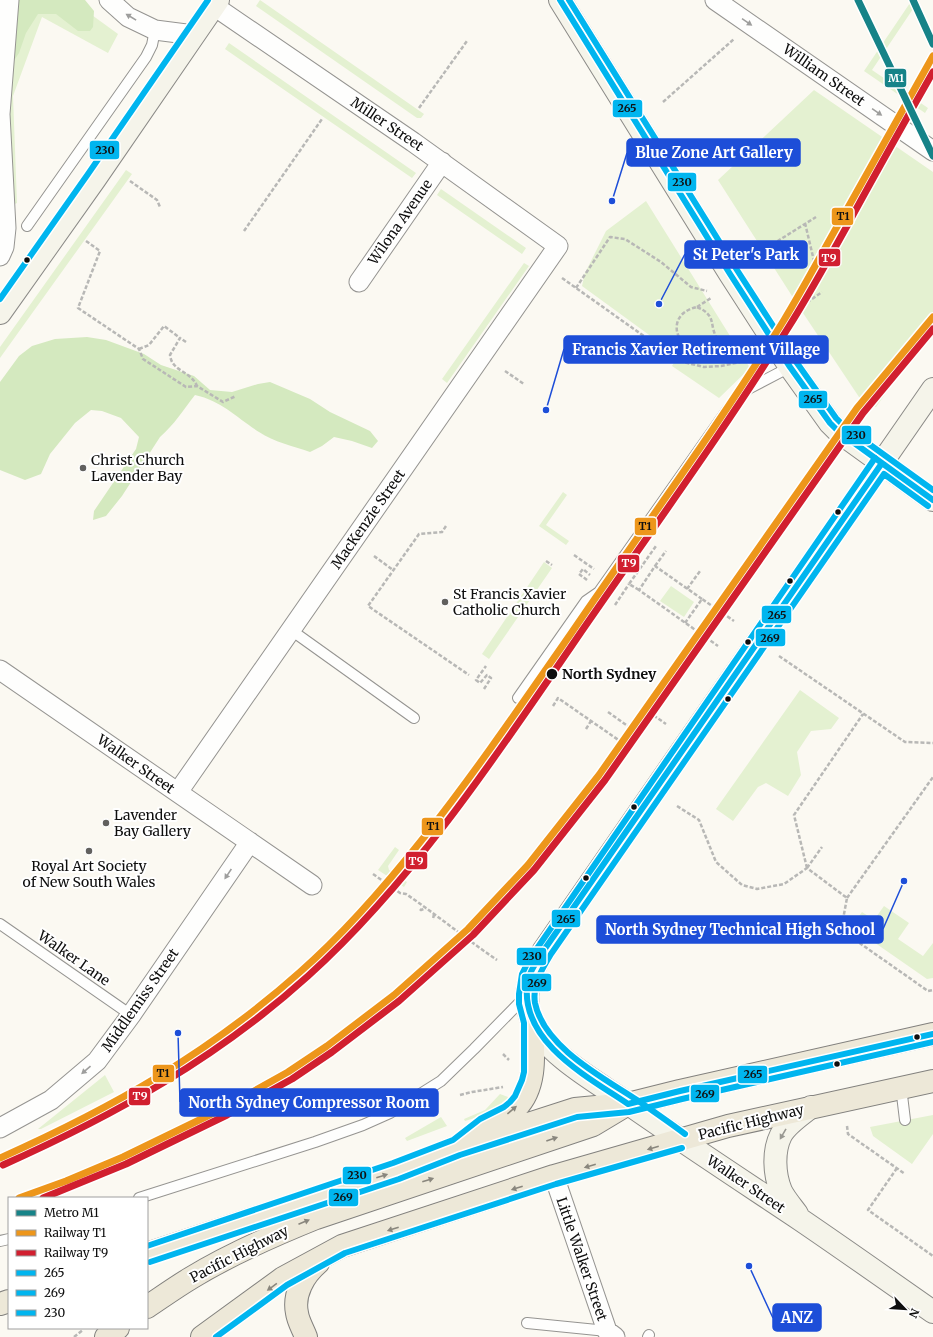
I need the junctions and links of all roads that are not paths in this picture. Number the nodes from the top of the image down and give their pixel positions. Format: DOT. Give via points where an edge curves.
graph roads {
  1 [pos="9,0"];
  2 [pos="109,0"];
  3 [pos="560,0"];
  4 [pos="715,0"];
  5 [pos="216,3"];
  6 [pos="155,30"];
  7 [pos="194,35"];
  8 [pos="933,151"];
  9 [pos="442,162"];
  10 [pos="27,226"];
  11 [pos="558,246"];
  12 [pos="0,256"];
  13 [pos="359,282"];
  14 [pos="0,313"];
  15 [pos="790,367"];
  16 [pos="933,389"];
  17 [pos="882,463"];
  18 [pos="933,500"];
  19 [pos="290,630"];
  20 [pos="0,670"];
  21 [pos="518,698"];
  22 [pos="414,718"];
  23 [pos="178,792"];
  24 [pos="250,842"];
  25 [pos="312,885"];
  26 [pos="0,924"];
  27 [pos="527,995"];
  28 [pos="131,1015"];
  29 [pos="532,1022"];
  30 [pos="933,1034"];
  31 [pos="933,1081"];
  32 [pos="901,1088"];
  33 [pos="628,1104"];
  34 [pos="811,1107"];
  35 [pos="905,1120"];
  36 [pos="0,1128"];
  37 [pos="680,1140"];
  38 [pos="457,1147"];
  39 [pos="554,1176"];
  40 [pos="142,1197"];
  41 [pos="803,1222"];
  42 [pos="342,1246"];
  43 [pos="148,1254"];
  44 [pos="148,1306"];
  45 [pos="933,1312"];
  46 [pos="526,1323"];
  47 [pos="117,1329"];
  48 [pos="611,1334"];
  49 [pos="106,1337"];
  50 [pos="202,1337"];
  51 [pos="306,1337"];
  1 -- 12 [label="street" via="0,114 6,228 4,247"];
  6 -- 2 [label="street, one-way" via="128,17"];
  3 -- 15 [label="street"];
  4 -- 8 [label="street, William Street, one-way"];
  5 -- 7 [label="street"];
  5 -- 9 [label="street, Miller Street"];
  6 -- 7 [label="street"];
  6 -- 10 [label="lane" via="146,58"];
  7 -- 14 [label="street" via="96,179"];
  9 -- 11 [label="street, Miller Street"];
  9 -- 13 [label="street, Wilona Avenue"];
  11 -- 19 [label="street, MacKenzie Street"];
  15 -- 17 [label="street" via="830,423"];
  15 -- 21 [label="lane" via="748,389 728,409 599,592 586,601"];
  16 -- 17 [label="street, Walker Street"];
  17 -- 18 [label="street"];
  17 -- 27 [label="street, Walker Street" via="544,950 530,976"];
  19 -- 22 [label="lane"];
  19 -- 23 [label="street, MacKenzie Street"];
  20 -- 23 [label="street, Walker Street"];
  23 -- 24 [label="street, Walker Street"];
  24 -- 25 [label="street, Walker Street"];
  24 -- 28 [label="street, Middlemiss Street, one-way"];
  26 -- 28 [label="lane, Walker Lane"];
  27 -- 29 [label="street, Walker Street"];
  27 -- 40 [label="lane" via="441,1080 390,1113 278,1154"];
  28 -- 36 [label="street, Middlemiss Street, one-way" via="97,1061 51,1100"];
  29 -- 33 [label="street, Walker Street" via="560,1056"];
  38 -- 29 [label="main road, one-way" via="484,1126 508,1114 522,1100 532,1073"];
  30 -- 33 [label="main road, Pacific Highway" via="680,1090"];
  31 -- 32 [label="main road, Pacific Highway"];
  32 -- 34 [label="main road, Pacific Highway"];
  32 -- 35 [label="lane"];
  33 -- 37 [label="street, Walker Street"];
  33 -- 38 [label="main road, Pacific Highway" via="575,1109"];
  44 -- 33 [label="main road, Pacific Highway, one-way" via="191,1278 274,1235 316,1218 593,1125"];
  34 -- 37 [label="main road, Pacific Highway"];
  34 -- 41 [label="street, one-way" via="781,1135 776,1155 776,1174 782,1191"];
  37 -- 39 [label="main road, Pacific Highway, one-way"];
  37 -- 41 [label="street, Walker Street"];
  43 -- 38 [label="main road, Pacific Highway, one-way" via="396,1171"];
  39 -- 42 [label="main road, Pacific Highway, one-way"];
  39 -- 48 [label="street, Little Walker Street"];
  41 -- 45 [label="street, Walker Street"];
  42 -- 50 [label="main road, Pacific Highway, one-way" via="283,1278"];
  42 -- 51 [label="main road" via="316,1265 298,1289 297,1313"];
  46 -- 48 [label="lane"];
  47 -- 49 [label="main road"];
}
